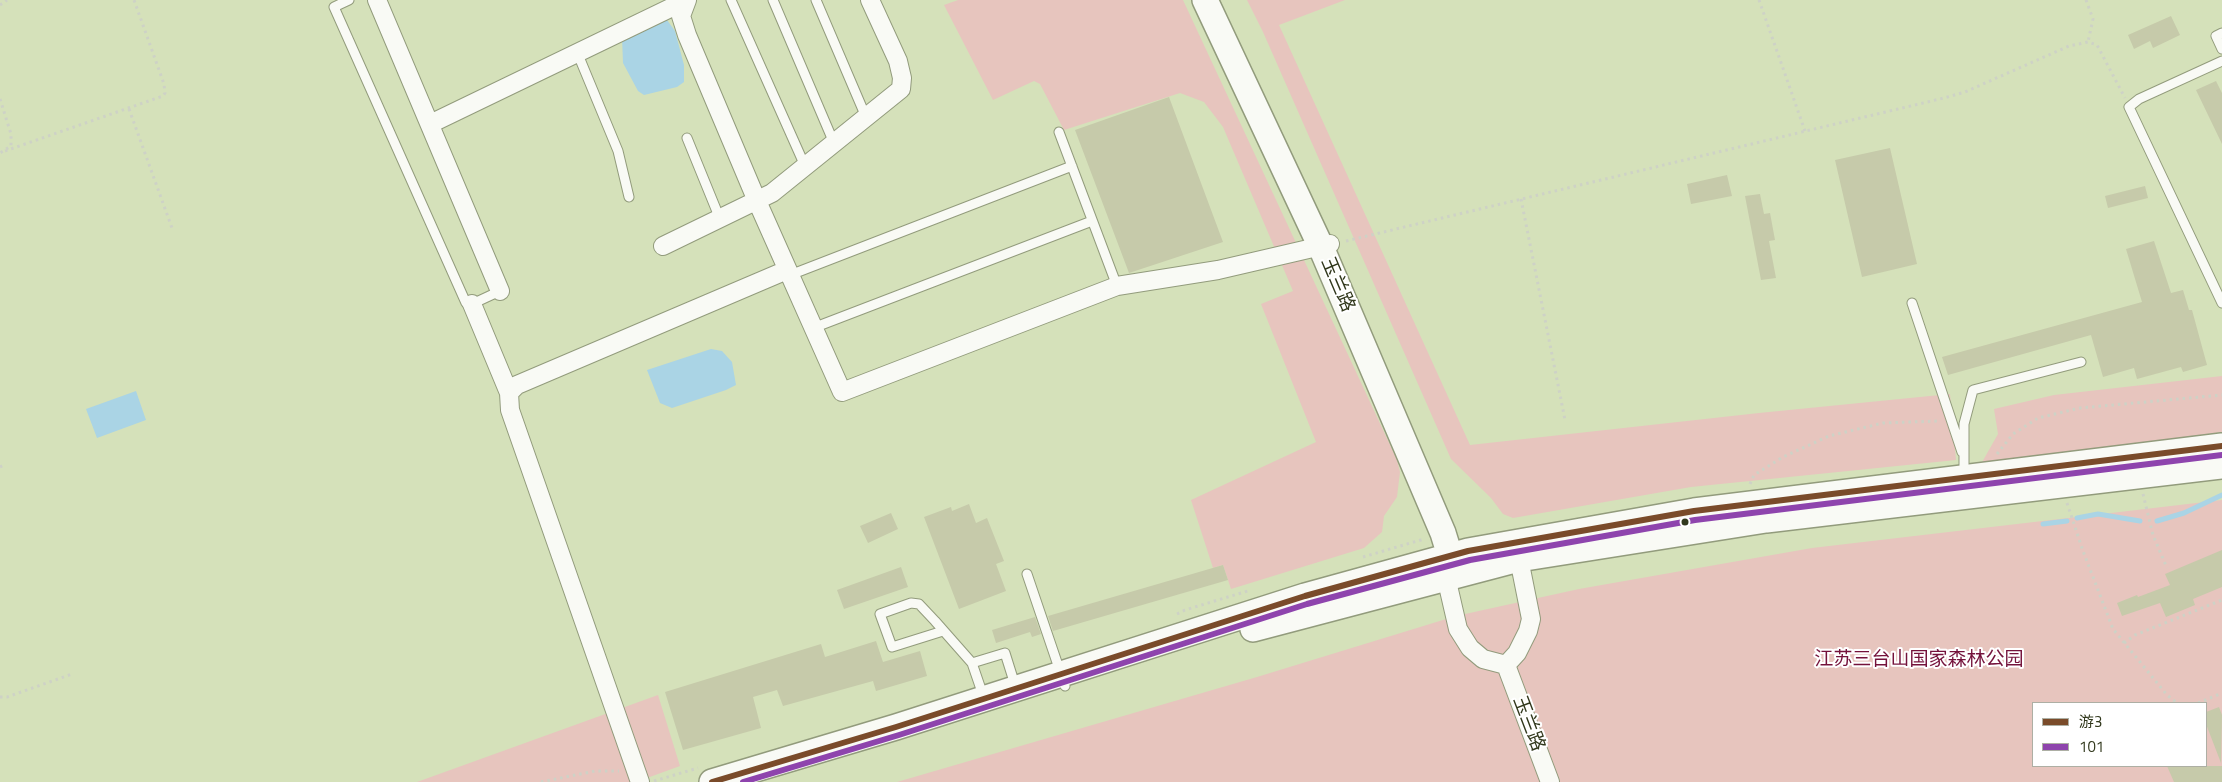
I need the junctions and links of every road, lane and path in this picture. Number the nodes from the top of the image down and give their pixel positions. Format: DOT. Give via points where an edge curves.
graph roads {
  1 [pos="7,0"];
  2 [pos="134,0"];
  3 [pos="350,0"];
  4 [pos="377,0"];
  5 [pos="687,0"];
  6 [pos="731,0"];
  7 [pos="773,0"];
  8 [pos="816,0"];
  9 [pos="870,0"];
  10 [pos="1205,0"];
  11 [pos="1218,0"];
  12 [pos="1759,0"];
  13 [pos="2086,0"];
  14 [pos="0,5"];
  15 [pos="2222,33"];
  16 [pos="2088,42"];
  17 [pos="2222,49"];
  18 [pos="577,52"];
  19 [pos="2222,61"];
  20 [pos="0,99"];
  21 [pos="2130,107"];
  22 [pos="129,108"];
  23 [pos="866,117"];
  24 [pos="430,124"];
  25 [pos="1805,131"];
  26 [pos="1059,132"];
  27 [pos="687,138"];
  28 [pos="834,143"];
  29 [pos="5,151"];
  30 [pos="0,153"];
  31 [pos="805,166"];
  32 [pos="1072,166"];
  33 [pos="629,197"];
  34 [pos="1521,199"];
  35 [pos="757,201"];
  36 [pos="720,219"];
  37 [pos="1092,220"];
  38 [pos="172,228"];
  39 [pos="663,246"];
  40 [pos="1326,246"];
  41 [pos="788,272"];
  42 [pos="1117,286"];
  43 [pos="500,291"];
  44 [pos="1912,303"];
  45 [pos="2222,303"];
  46 [pos="472,304"];
  47 [pos="813,328"];
  48 [pos="2081,362"];
  49 [pos="509,393"];
  50 [pos="2222,395"];
  51 [pos="1566,420"];
  52 [pos="1964,424"];
  53 [pos="2222,446"];
  54 [pos="2222,466"];
  55 [pos="1964,468"];
  56 [pos="1992,474"];
  57 [pos="2141,476"];
  58 [pos="2062,486"];
  59 [pos="1740,505"];
  60 [pos="1519,559"];
  61 [pos="1460,565"];
  62 [pos="2167,568"];
  63 [pos="1027,574"];
  64 [pos="2222,600"];
  65 [pos="943,631"];
  66 [pos="2124,643"];
  67 [pos="972,663"];
  68 [pos="1506,665"];
  69 [pos="72,674"];
  70 [pos="1063,680"];
  71 [pos="1016,688"];
  72 [pos="2222,693"];
  73 [pos="0,696"];
  74 [pos="984,698"];
  75 [pos="2176,702"];
  76 [pos="2200,702"];
  77 [pos="634,777"];
  78 [pos="541,782"];
  79 [pos="712,782"];
  80 [pos="758,782"];
  81 [pos="1550,782"];
  1 -- 14 [label="path"];
  2 -- 22 [label="path" via="165,93"];
  3 -- 46 [label="lane" via="334,7 466,303"];
  4 -- 24 [label="street"];
  5 -- 18 [label="street"];
  5 -- 35 [label="street" via="681,16"];
  6 -- 31 [label="lane"];
  7 -- 28 [label="lane"];
  8 -- 23 [label="lane"];
  9 -- 23 [label="street" via="898,61 902,78 901,89"];
  10 -- 40 [label="main road, 玉兰路"];
  11 -- 40 [label="main road, 玉兰路"];
  12 -- 25 [label="path"];
  13 -- 16 [label="path" via="2093,19"];
  15 -- 17 [label="lane" via="2216,36"];
  16 -- 21 [label="path" via="2097,45"];
  16 -- 25 [label="path" via="2069,46 1965,92"];
  18 -- 24 [label="street"];
  18 -- 33 [label="lane" via="618,151"];
  19 -- 21 [label="lane" via="2139,99"];
  20 -- 29 [label="path" via="11,134 11,146"];
  21 -- 45 [label="lane"];
  22 -- 29 [label="path"];
  22 -- 38 [label="path"];
  23 -- 28 [label="street"];
  24 -- 43 [label="street"];
  25 -- 34 [label="path"];
  26 -- 32 [label="lane"];
  27 -- 36 [label="lane"];
  28 -- 31 [label="street"];
  29 -- 30 [label="path"];
  31 -- 35 [label="street"];
  32 -- 37 [label="lane"];
  32 -- 41 [label="lane"];
  34 -- 40 [label="path"];
  34 -- 51 [label="path"];
  35 -- 36 [label="street"];
  35 -- 41 [label="street"];
  36 -- 39 [label="street"];
  37 -- 42 [label="lane"];
  37 -- 47 [label="lane"];
  40 -- 42 [label="street" via="1218,270"];
  40 -- 61 [label="main road, 玉兰路"];
  41 -- 47 [label="street"];
  41 -- 49 [label="street" via="517,385"];
  42 -- 47 [label="street" via="842,392"];
  43 -- 46 [label="lane"];
  44 -- 55 [label="lane"];
  46 -- 49 [label="street"];
  48 -- 52 [label="lane" via="1973,390"];
  49 -- 77 [label="street" via="510,410"];
  50 -- 56 [label="path" via="2080,408 2038,418 2013,434 1998,452"];
  52 -- 55 [label="lane"];
  52 -- 59 [label="path" via="1943,421 1883,423 1829,436 1783,457 1754,475"];
  53 -- 56 [label="main road"];
  54 -- 57 [label="main road"];
  55 -- 56 [label="main road"];
  55 -- 59 [label="main road"];
  57 -- 58 [label="main road"];
  57 -- 62 [label="path" via="2153,535"];
  58 -- 60 [label="main road" via="1766,520"];
  58 -- 66 [label="path" via="2102,604 2113,629"];
  59 -- 61 [label="main road"];
  60 -- 61 [label="main road"];
  60 -- 68 [label="street" via="1531,619 1517,653"];
  61 -- 68 [label="street, 玉兰路" via="1458,629 1470,648 1483,659"];
  61 -- 70 [label="main road" via="1216,640"];
  63 -- 70 [label="lane"];
  64 -- 66 [label="path"];
  65 -- 65 [label="lane" via="919,604 911,603 880,614 892,647"];
  65 -- 67 [label="lane"];
  66 -- 75 [label="path"];
  67 -- 71 [label="lane" via="1005,653"];
  67 -- 74 [label="lane"];
  68 -- 81 [label="street, 玉兰路"];
  69 -- 73 [label="path"];
  70 -- 71 [label="main road"];
  70 -- 80 [label="main road"];
  71 -- 74 [label="main road"];
  72 -- 76 [label="path"];
  74 -- 79 [label="main road"];
  77 -- 78 [label="path" via="616,770 595,771"];
}
